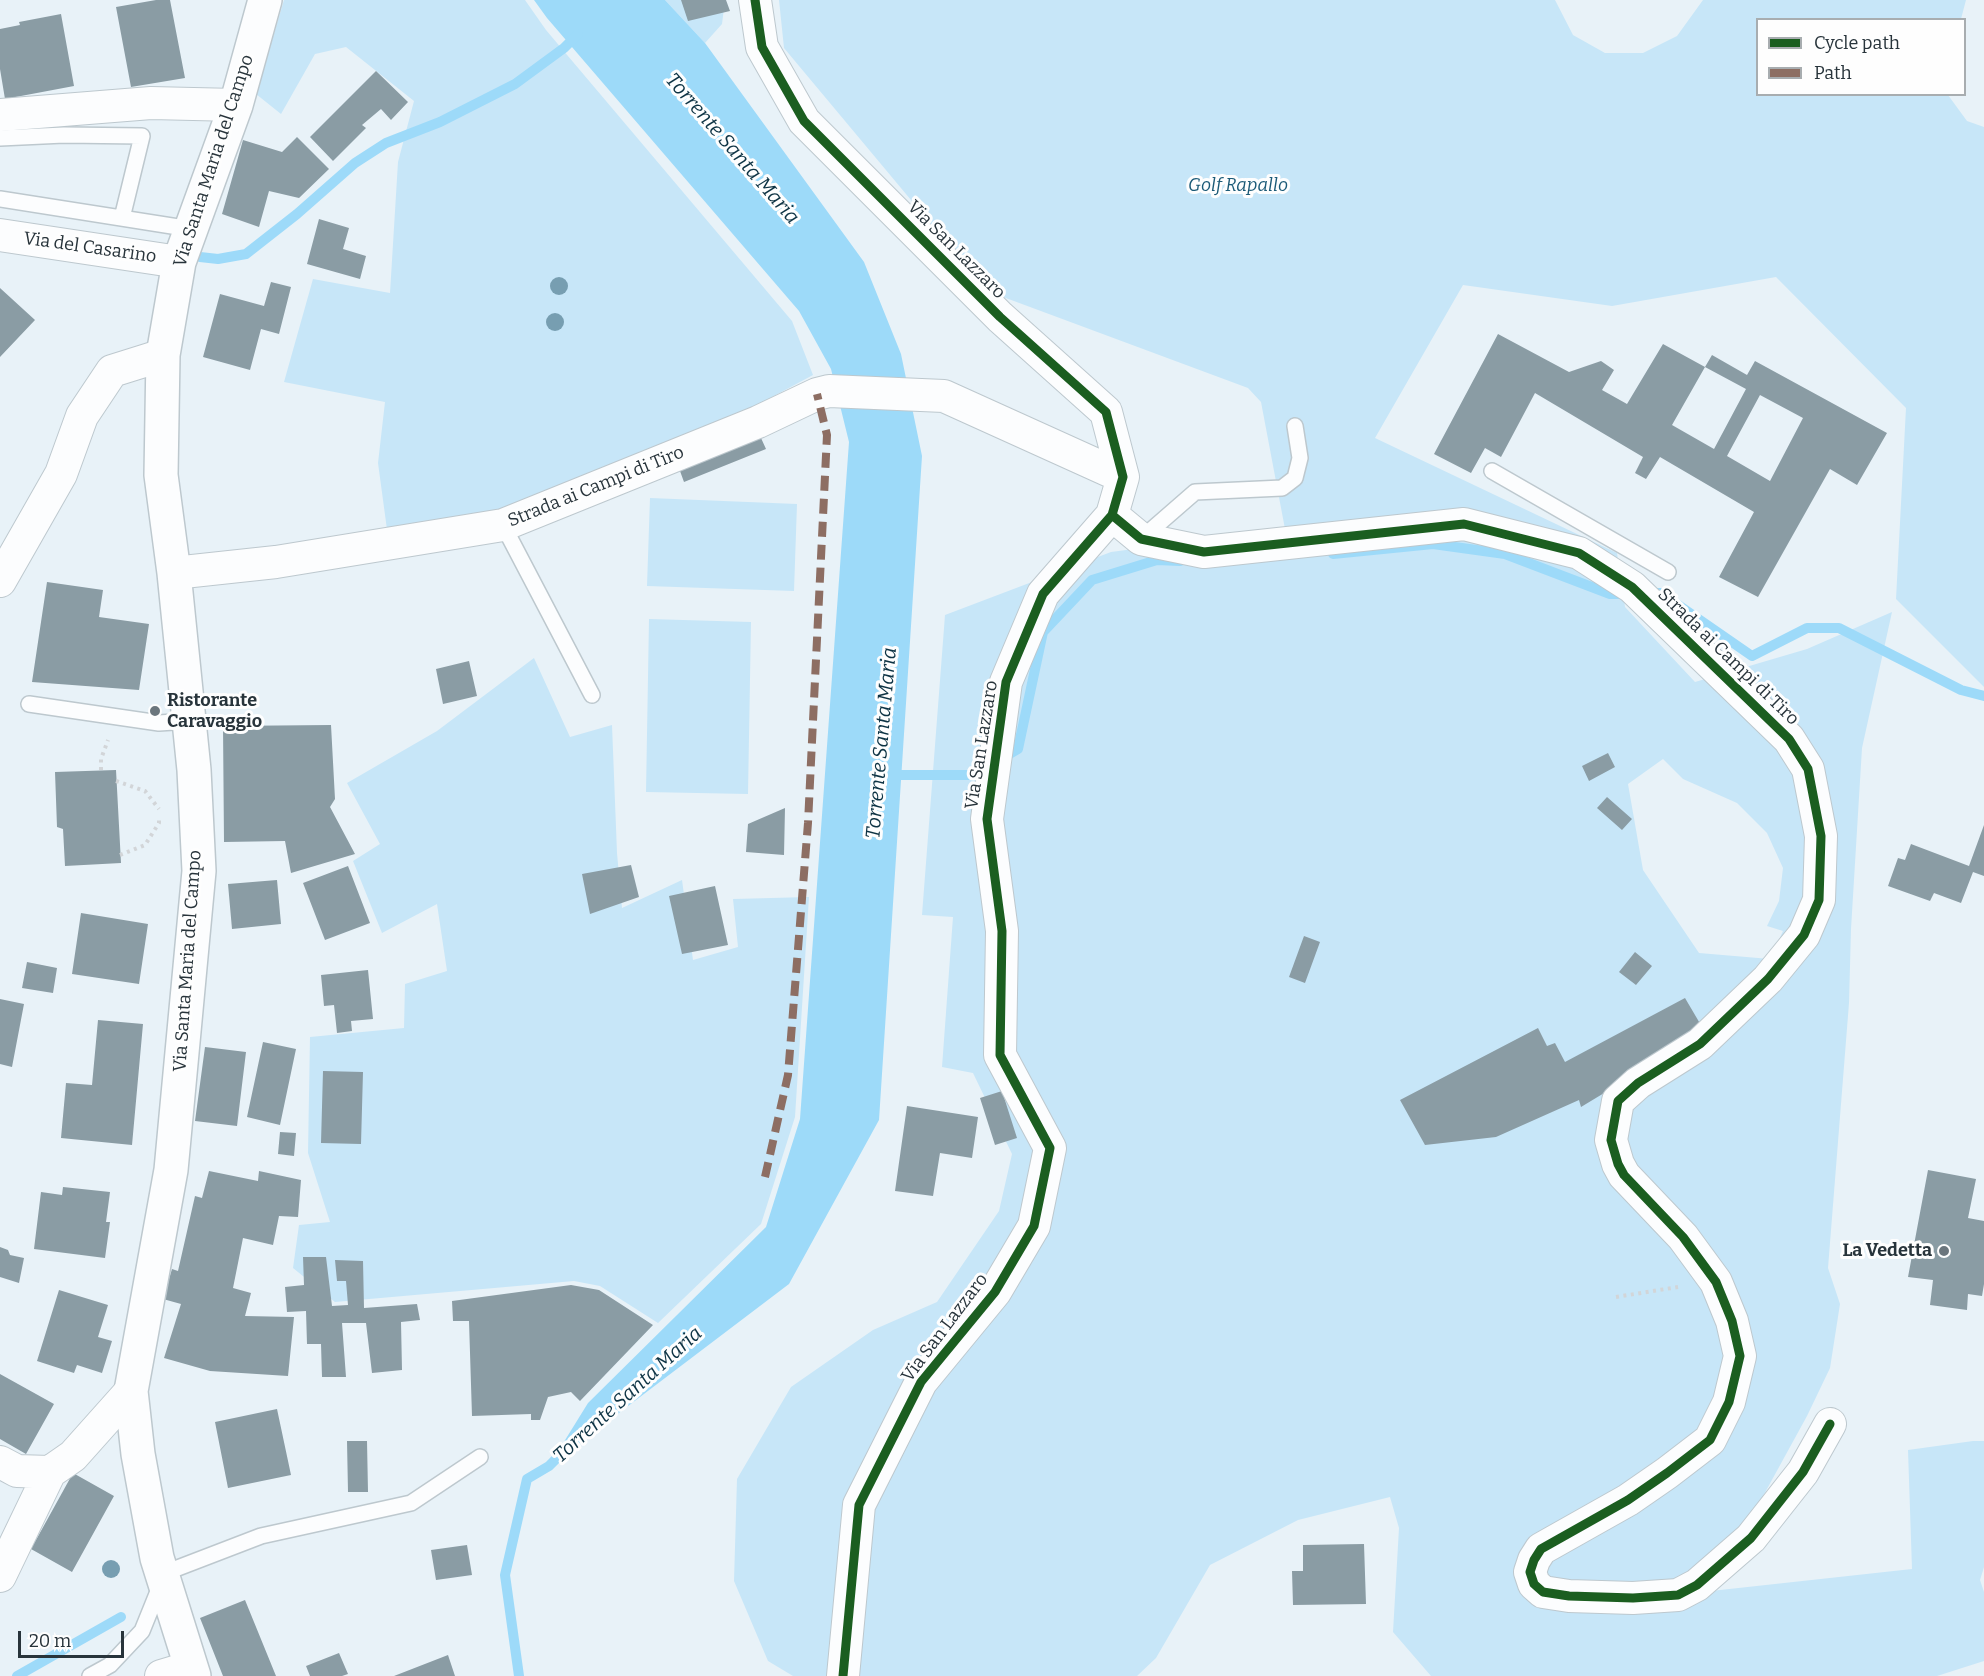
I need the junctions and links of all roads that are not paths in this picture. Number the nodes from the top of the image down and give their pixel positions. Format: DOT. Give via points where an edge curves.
graph roads {
  1 [pos="265,0"];
  2 [pos="755,0"];
  3 [pos="236,105"];
  4 [pos="0,115"];
  5 [pos="0,138"];
  6 [pos="0,199"];
  7 [pos="122,218"];
  8 [pos="191,229"];
  9 [pos="0,235"];
  10 [pos="179,262"];
  11 [pos="163,355"];
  12 [pos="1295,426"];
  13 [pos="1492,471"];
  14 [pos="1123,477"];
  15 [pos="1112,515"];
  16 [pos="503,525"];
  17 [pos="1142,539"];
  18 [pos="1668,572"];
  19 [pos="174,573"];
  20 [pos="0,580"];
  21 [pos="592,695"];
  22 [pos="29,704"];
  23 [pos="189,721"];
  24 [pos="131,1391"];
  25 [pos="1830,1424"];
  26 [pos="480,1457"];
  27 [pos="0,1462"];
  28 [pos="50,1472"];
  29 [pos="0,1576"];
  30 [pos="163,1576"];
  31 [pos="182,1673"];
  32 [pos="90,1676"];
  33 [pos="843,1676"];
  1 -- 3 [label="street, Via Santa Maria del Campo"];
  2 -- 14 [label="street, Via San Lazzaro" via="762,47 804,121 1000,317 1106,412"];
  3 -- 4 [label="street" via="151,103"];
  3 -- 8 [label="street, Via Santa Maria del Campo"];
  5 -- 7 [label="lane" via="142,136"];
  6 -- 7 [label="lane"];
  7 -- 8 [label="lane"];
  8 -- 10 [label="street, Via Santa Maria del Campo"];
  9 -- 10 [label="street, Via del Casarino"];
  10 -- 11 [label="street, Via Santa Maria del Campo"];
  11 -- 19 [label="street, Via Santa Maria del Campo" via="161,475"];
  11 -- 20 [label="street" via="112,371 82,416 62,474"];
  12 -- 17 [label="lane" via="1300,458 1294,478 1282,488 1195,492"];
  13 -- 18 [label="lane"];
  14 -- 15 [label="street, Via San Lazzaro"];
  14 -- 16 [label="street, Strada ai Campi di Tiro" via="944,396 829,391"];
  15 -- 17 [label="street, Strada ai Campi di Tiro"];
  15 -- 33 [label="street, Via San Lazzaro" via="1043,594 1006,682 987,819 1002,931 1000,1055 1050,1148 1034,1226 996,1292 921,1382 859,1504"];
  16 -- 19 [label="street, Strada ai Campi di Tiro" via="276,562"];
  16 -- 21 [label="lane"];
  17 -- 25 [label="street, Strada ai Campi di Tiro" via="1204,552 1464,524 1579,553 1632,587 1789,739 1808,769 1821,836 1819,900 1804,935 1768,979 1700,1044 1638,1083 1618,1101 1611,1140 1624,1175 1683,1237 1716,1282 1732,1321 1740,1356 1729,1402 1710,1440 1628,1500 1541,1549 1530,1572 1534,1584 1544,1592 1569,1596 1633,1598 1678,1595 1697,1585 1751,1538 1803,1473"];
  19 -- 23 [label="street, Via Santa Maria del Campo"];
  22 -- 23 [label="lane" via="159,723"];
  23 -- 24 [label="street, Via Santa Maria del Campo" via="199,871 171,1170"];
  24 -- 28 [label="street" via="73,1456"];
  24 -- 30 [label="street, Via Santa Maria del Campo" via="138,1454"];
  26 -- 30 [label="lane" via="411,1503 261,1536"];
  27 -- 28 [label="street" via="17,1471"];
  28 -- 29 [label="street"];
  30 -- 31 [label="street, Via Santa Maria del Campo"];
  30 -- 32 [label="lane" via="142,1631 110,1665"];
}
